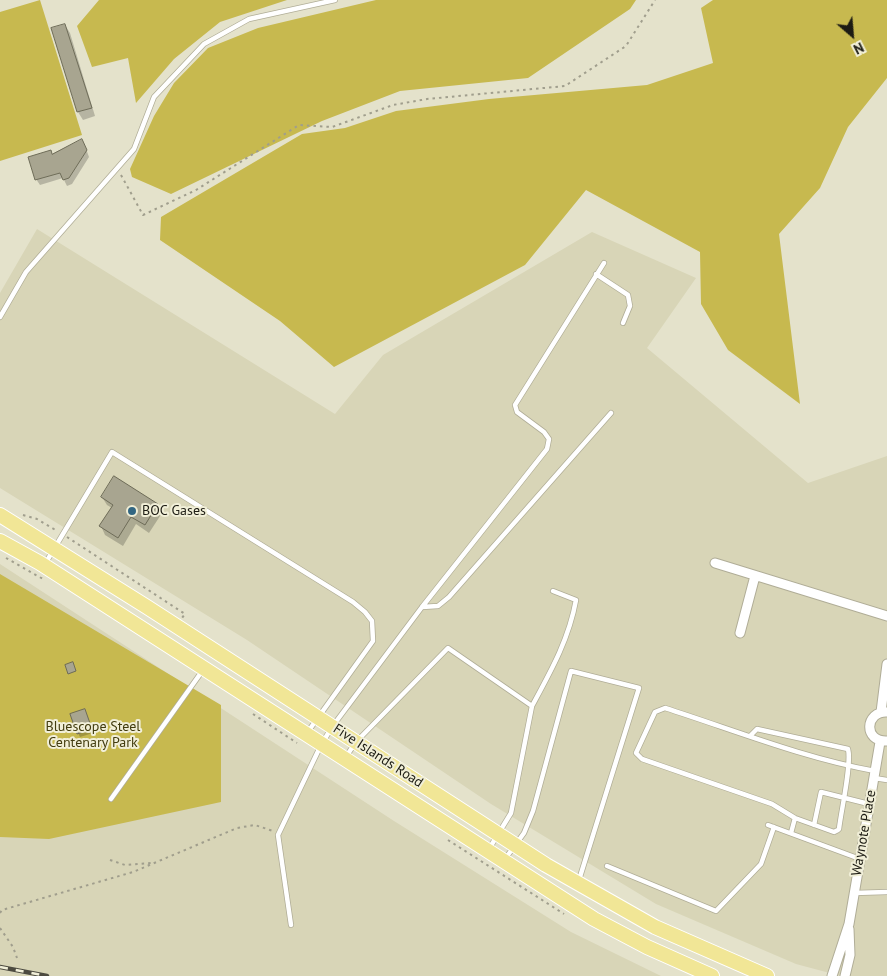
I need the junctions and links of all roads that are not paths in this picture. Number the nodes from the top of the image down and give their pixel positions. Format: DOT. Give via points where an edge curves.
graph roads {
  1 [pos="335,0"];
  2 [pos="604,263"];
  3 [pos="596,274"];
  4 [pos="0,317"];
  5 [pos="623,323"];
  6 [pos="611,413"];
  7 [pos="0,515"];
  8 [pos="0,541"];
  9 [pos="56,548"];
  10 [pos="715,564"];
  11 [pos="44,566"];
  12 [pos="755,576"];
  13 [pos="554,591"];
  14 [pos="422,607"];
  15 [pos="887,616"];
  16 [pos="740,633"];
  17 [pos="887,664"];
  18 [pos="204,669"];
  19 [pos="532,706"];
  20 [pos="884,712"];
  21 [pos="317,717"];
  22 [pos="332,727"];
  23 [pos="305,735"];
  24 [pos="750,736"];
  25 [pos="883,741"];
  26 [pos="356,742"];
  27 [pos="321,745"];
  28 [pos="344,760"];
  29 [pos="847,766"];
  30 [pos="874,774"];
  31 [pos="887,780"];
  32 [pos="843,797"];
  33 [pos="110,799"];
  34 [pos="869,804"];
  35 [pos="795,818"];
  36 [pos="768,825"];
  37 [pos="814,825"];
  38 [pos="774,827"];
  39 [pos="791,833"];
  40 [pos="498,835"];
  41 [pos="515,845"];
  42 [pos="486,852"];
  43 [pos="860,859"];
  44 [pos="503,862"];
  45 [pos="607,866"];
  46 [pos="578,884"];
  47 [pos="887,892"];
  48 [pos="854,893"];
  49 [pos="849,924"];
  50 [pos="291,925"];
  51 [pos="712,976"];
  52 [pos="767,976"];
  53 [pos="832,976"];
  54 [pos="845,976"];
  1 -- 4 [label="lane" via="248,19 204,44 154,97 134,149 26,272"];
  2 -- 3 [label="lane"];
  3 -- 5 [label="lane" via="628,296 630,306"];
  3 -- 14 [label="lane" via="515,405 517,412 544,432 548,439 547,449"];
  6 -- 14 [label="lane" via="449,597 438,606"];
  7 -- 9 [label="main road, Five Islands Road"];
  8 -- 11 [label="main road, Five Islands Road"];
  9 -- 11 [label="lane"];
  9 -- 21 [label="main road, Five Islands Road"];
  9 -- 21 [label="lane" via="112,452 353,602 372,621 373,641"];
  10 -- 12 [label="street"];
  11 -- 18 [label="main road, Five Islands Road"];
  12 -- 15 [label="street"];
  12 -- 16 [label="street"];
  13 -- 19 [label="lane" via="576,600 572,623 555,665"];
  14 -- 22 [label="lane"];
  17 -- 20 [label="street, Waynote Place"];
  18 -- 23 [label="main road, Five Islands Road"];
  18 -- 33 [label="lane"];
  19 -- 26 [label="lane" via="448,648"];
  19 -- 40 [label="lane" via="511,813"];
  20 -- 25 [label="street, Waynote Place" via="872,717 869,727 872,737"];
  21 -- 22 [label="main road, Five Islands Road"];
  21 -- 23 [label="lane"];
  22 -- 26 [label="main road, Five Islands Road"];
  22 -- 27 [label="lane"];
  23 -- 27 [label="main road, Five Islands Road"];
  24 -- 29 [label="lane"];
  24 -- 29 [label="lane" via="757,729 845,748 849,752"];
  24 -- 35 [label="lane" via="665,708 660,709 636,753 642,759 780,807"];
  25 -- 30 [label="street, Waynote Place"];
  26 -- 28 [label="lane"];
  26 -- 40 [label="main road, Five Islands Road"];
  27 -- 28 [label="main road, Five Islands Road"];
  27 -- 50 [label="lane" via="278,835"];
  28 -- 42 [label="main road, Five Islands Road"];
  29 -- 30 [label="lane"];
  29 -- 32 [label="lane"];
  30 -- 31 [label="lane"];
  30 -- 34 [label="street, Waynote Place"];
  32 -- 34 [label="lane"];
  32 -- 37 [label="lane" via="821,792"];
  32 -- 37 [label="lane" via="838,830 834,832"];
  34 -- 43 [label="street, Waynote Place"];
  35 -- 37 [label="lane"];
  35 -- 39 [label="lane"];
  36 -- 38 [label="lane"];
  38 -- 39 [label="lane"];
  38 -- 45 [label="lane" via="761,864 716,911"];
  39 -- 43 [label="lane"];
  40 -- 41 [label="main road, Five Islands Road"];
  40 -- 42 [label="lane"];
  41 -- 44 [label="lane"];
  41 -- 46 [label="main road, Five Islands Road"];
  41 -- 46 [label="lane" via="533,811 571,671 639,688"];
  42 -- 44 [label="main road, Five Islands Road"];
  43 -- 48 [label="street, Waynote Place"];
  44 -- 51 [label="main road, Five Islands Road" via="594,920"];
  46 -- 52 [label="main road, Five Islands Road" via="655,927"];
  47 -- 48 [label="lane"];
  48 -- 49 [label="street, Waynote Place"];
  49 -- 53 [label="street, Waynote Place"];
  49 -- 54 [label="street, Waynote Place" via="850,955"];
}
